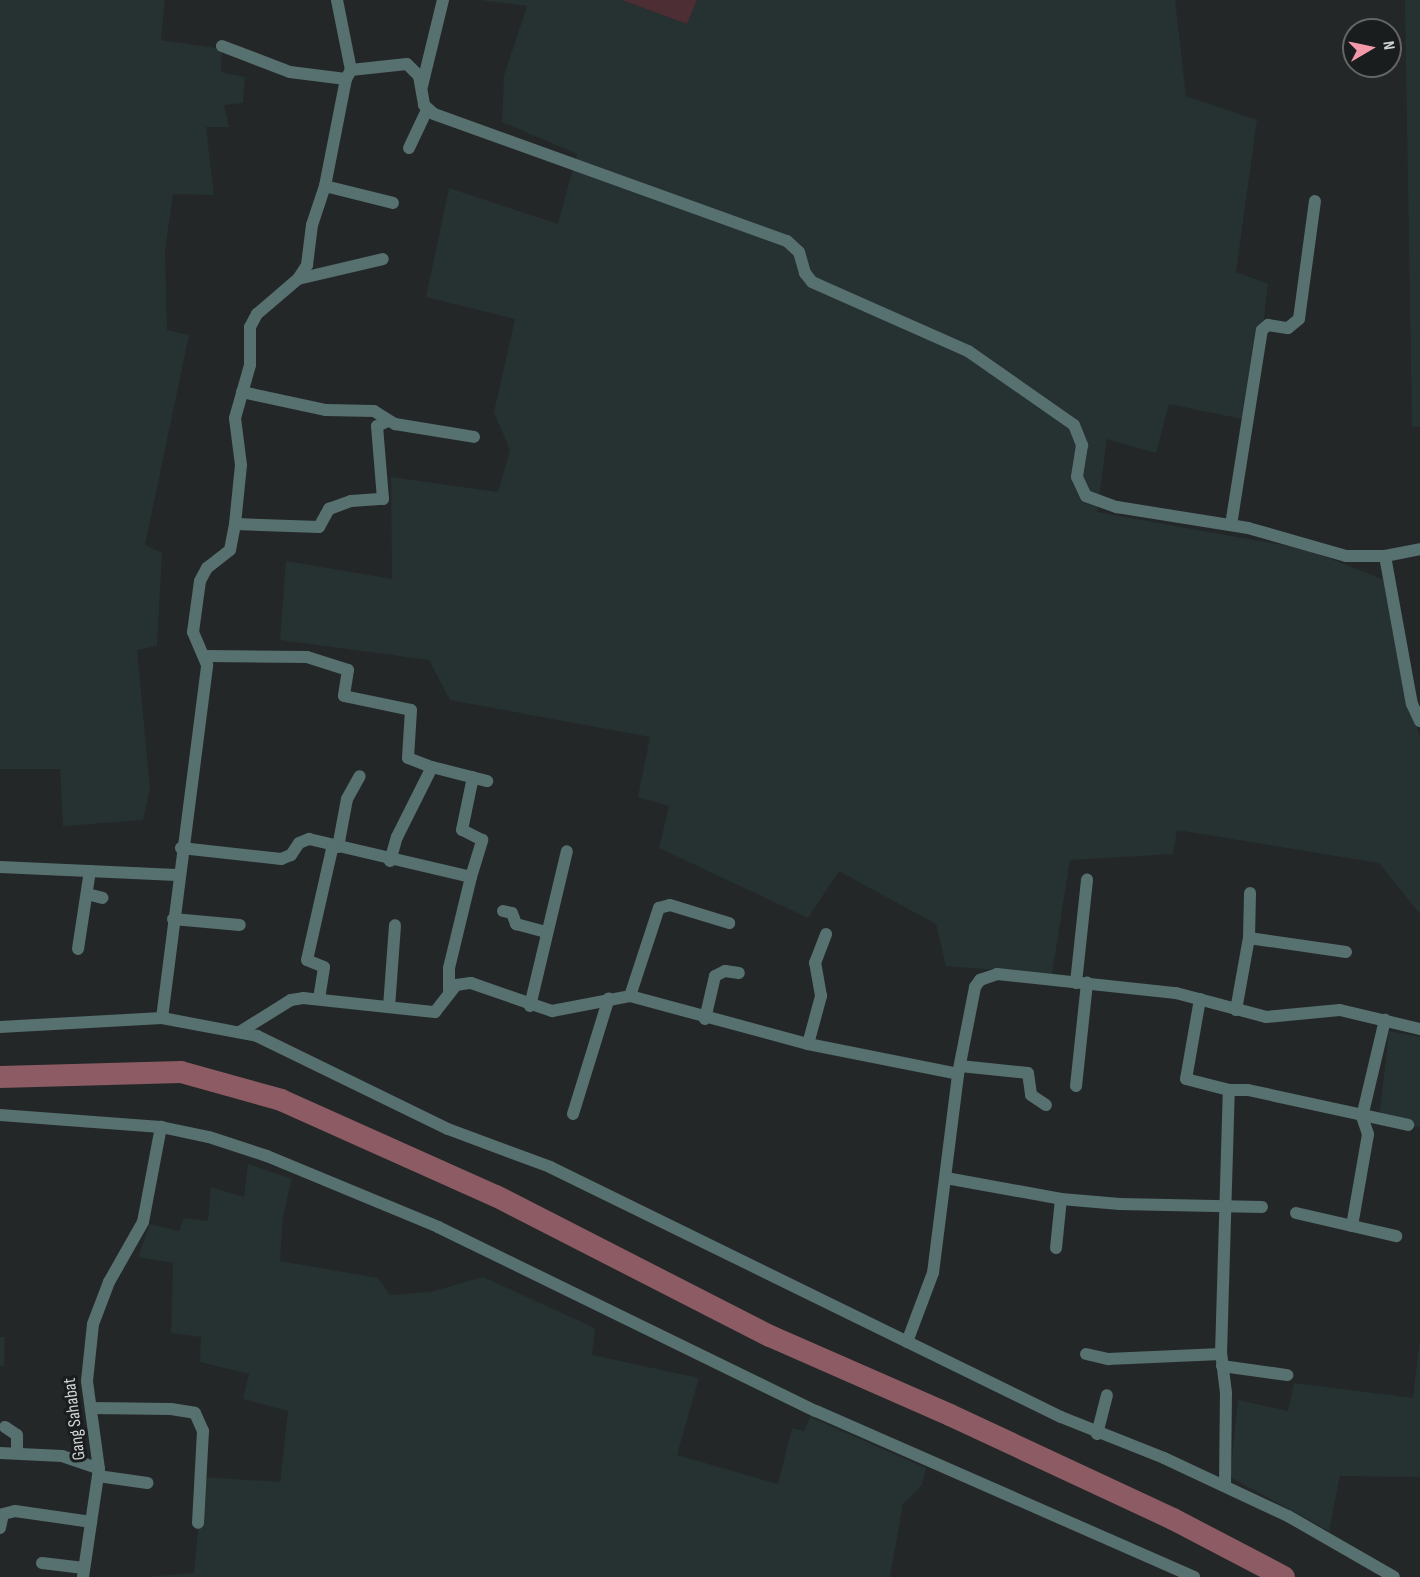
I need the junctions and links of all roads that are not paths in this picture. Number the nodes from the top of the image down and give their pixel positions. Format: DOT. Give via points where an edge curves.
graph roads {
  1 [pos="337,0"];
  2 [pos="443,0"];
  3 [pos="222,46"];
  4 [pos="349,74"];
  5 [pos="422,88"];
  6 [pos="427,110"];
  7 [pos="410,148"];
  8 [pos="325,186"];
  9 [pos="1315,201"];
  10 [pos="393,203"];
  11 [pos="383,259"];
  12 [pos="298,279"];
  13 [pos="242,392"];
  14 [pos="388,421"];
  15 [pos="474,437"];
  16 [pos="236,524"];
  17 [pos="1231,525"];
  18 [pos="1420,549"];
  19 [pos="1384,556"];
  20 [pos="204,656"];
  21 [pos="1420,721"];
  22 [pos="432,767"];
  23 [pos="360,776"];
  24 [pos="473,777"];
  25 [pos="487,781"];
  26 [pos="335,846"];
  27 [pos="181,848"];
  28 [pos="567,851"];
  29 [pos="390,861"];
  30 [pos="0,867"];
  31 [pos="90,871"];
  32 [pos="177,875"];
  33 [pos="471,878"];
  34 [pos="1087,880"];
  35 [pos="1250,893"];
  36 [pos="87,894"];
  37 [pos="103,898"];
  38 [pos="503,911"];
  39 [pos="172,919"];
  40 [pos="729,923"];
  41 [pos="240,925"];
  42 [pos="395,925"];
  43 [pos="545,932"];
  44 [pos="826,934"];
  45 [pos="1249,938"];
  46 [pos="78,949"];
  47 [pos="1346,952"];
  48 [pos="739,973"];
  49 [pos="1082,983"];
  50 [pos="449,990"];
  51 [pos="630,996"];
  52 [pos="609,998"];
  53 [pos="319,999"];
  54 [pos="1200,999"];
  55 [pos="389,1006"];
  56 [pos="530,1006"];
  57 [pos="1236,1010"];
  58 [pos="162,1018"];
  59 [pos="705,1019"];
  60 [pos="1385,1020"];
  61 [pos="0,1027"];
  62 [pos="1420,1029"];
  63 [pos="241,1031"];
  64 [pos="808,1044"];
  65 [pos="959,1070"];
  66 [pos="1076,1086"];
  67 [pos="1229,1090"];
  68 [pos="1046,1104"];
  69 [pos="573,1114"];
  70 [pos="0,1116"];
  71 [pos="1362,1117"];
  72 [pos="1408,1125"];
  73 [pos="161,1127"];
  74 [pos="946,1178"];
  75 [pos="1061,1199"];
  76 [pos="1262,1208"];
  77 [pos="1225,1209"];
  78 [pos="1296,1213"];
  79 [pos="1352,1226"];
  80 [pos="1396,1236"];
  81 [pos="1056,1248"];
  82 [pos="907,1342"];
  83 [pos="1086,1354"];
  84 [pos="1222,1360"];
  85 [pos="1287,1375"];
  86 [pos="1107,1395"];
  87 [pos="92,1408"];
  88 [pos="5,1427"];
  89 [pos="1097,1434"];
  90 [pos="17,1452"];
  91 [pos="0,1454"];
  92 [pos="98,1472"];
  93 [pos="148,1483"];
  94 [pos="1225,1486"];
  95 [pos="91,1522"];
  96 [pos="198,1523"];
  97 [pos="0,1528"];
  98 [pos="42,1563"];
  99 [pos="84,1572"];
  100 [pos="1194,1577"];
  101 [pos="1394,1577"];
  1 -- 4 [label="street"];
  2 -- 5 [label="street"];
  3 -- 4 [label="street" via="290,72"];
  4 -- 5 [label="street" via="407,64 419,76"];
  4 -- 8 [label="street"];
  5 -- 6 [label="street"];
  6 -- 7 [label="street"];
  6 -- 17 [label="street" via="787,240 799,252 812,282 954,343 986,361 1074,425 1082,445 1077,477 1086,496 1117,507"];
  8 -- 10 [label="street"];
  8 -- 12 [label="street" via="312,225 307,265"];
  9 -- 17 [label="street" via="1299,319 1288,328 1268,326 1262,330"];
  11 -- 12 [label="street"];
  12 -- 13 [label="street" via="252,320 250,365"];
  13 -- 14 [label="street" via="326,410 374,411"];
  13 -- 16 [label="street" via="235,418 241,465"];
  14 -- 15 [label="street"];
  14 -- 16 [label="street" via="377,426 383,499 351,501 329,509 319,527"];
  16 -- 20 [label="street" via="230,550 207,568 200,581 193,632"];
  17 -- 19 [label="street" via="1346,556"];
  18 -- 19 [label="street"];
  19 -- 21 [label="street" via="1412,704"];
  20 -- 22 [label="street" via="307,657 348,670 344,696 411,710 408,758"];
  20 -- 27 [label="street" via="207,665"];
  22 -- 24 [label="street"];
  22 -- 29 [label="street"];
  23 -- 26 [label="street" via="347,799"];
  24 -- 25 [label="street"];
  24 -- 33 [label="street" via="462,830 482,839"];
  26 -- 27 [label="street" via="303,840 291,855 281,859"];
  26 -- 29 [label="street"];
  26 -- 53 [label="street" via="308,960 324,967"];
  27 -- 32 [label="street"];
  28 -- 43 [label="street"];
  29 -- 33 [label="street"];
  30 -- 31 [label="street"];
  31 -- 32 [label="street"];
  31 -- 36 [label="street"];
  32 -- 39 [label="street"];
  33 -- 50 [label="street" via="448,968"];
  34 -- 49 [label="street"];
  35 -- 45 [label="street"];
  36 -- 37 [label="street"];
  36 -- 46 [label="street"];
  38 -- 43 [label="street" via="512,913 516,924"];
  39 -- 41 [label="street"];
  39 -- 58 [label="street"];
  40 -- 51 [label="street" via="670,904 658,908"];
  42 -- 55 [label="street"];
  43 -- 56 [label="street"];
  44 -- 64 [label="street" via="815,963 821,996"];
  45 -- 47 [label="street"];
  45 -- 57 [label="street"];
  48 -- 59 [label="street" via="725,971 715,976"];
  49 -- 54 [label="street"];
  49 -- 65 [label="street" via="997,974 980,980 975,987"];
  49 -- 66 [label="street"];
  50 -- 55 [label="street" via="440,1010 435,1012"];
  50 -- 56 [label="street" via="464,982 477,984"];
  51 -- 52 [label="street"];
  51 -- 59 [label="street"];
  52 -- 56 [label="street" via="562,1011"];
  52 -- 69 [label="street"];
  53 -- 55 [label="street"];
  53 -- 63 [label="street" via="291,1000"];
  54 -- 57 [label="street"];
  54 -- 67 [label="street" via="1186,1078"];
  57 -- 60 [label="street" via="1266,1017 1340,1010"];
  58 -- 61 [label="street"];
  58 -- 63 [label="street"];
  59 -- 64 [label="street"];
  60 -- 62 [label="street"];
  60 -- 71 [label="street"];
  63 -- 82 [label="street" via="448,1129 550,1167"];
  64 -- 65 [label="street"];
  65 -- 68 [label="street" via="1028,1073 1031,1095"];
  65 -- 74 [label="street"];
  67 -- 71 [label="street" via="1260,1092"];
  67 -- 77 [label="street"];
  70 -- 73 [label="street"];
  71 -- 72 [label="street"];
  71 -- 79 [label="street" via="1368,1134"];
  73 -- 87 [label="street, Gang Sahabat" via="143,1222 108,1282 93,1324 87,1370"];
  73 -- 100 [label="street" via="234,1144 389,1205 827,1416"];
  74 -- 75 [label="street"];
  74 -- 82 [label="street" via="933,1273"];
  75 -- 77 [label="street"];
  75 -- 81 [label="street"];
  76 -- 77 [label="street"];
  77 -- 84 [label="street"];
  78 -- 79 [label="street"];
  79 -- 80 [label="street"];
  82 -- 89 [label="street"];
  83 -- 84 [label="street" via="1108,1359"];
  84 -- 85 [label="street"];
  84 -- 94 [label="street"];
  86 -- 89 [label="street"];
  87 -- 92 [label="street, Gang Sahabat"];
  87 -- 96 [label="street" via="171,1408 195,1413 203,1431"];
  88 -- 90 [label="street" via="17,1435"];
  89 -- 94 [label="street"];
  90 -- 91 [label="street"];
  90 -- 92 [label="street" via="62,1456"];
  92 -- 93 [label="street"];
  92 -- 95 [label="street, Gang Sahabat"];
  94 -- 101 [label="street" via="1288,1516"];
  95 -- 97 [label="street" via="15,1511 3,1514"];
  95 -- 99 [label="street, Gang Sahabat"];
  98 -- 99 [label="street"];
}
